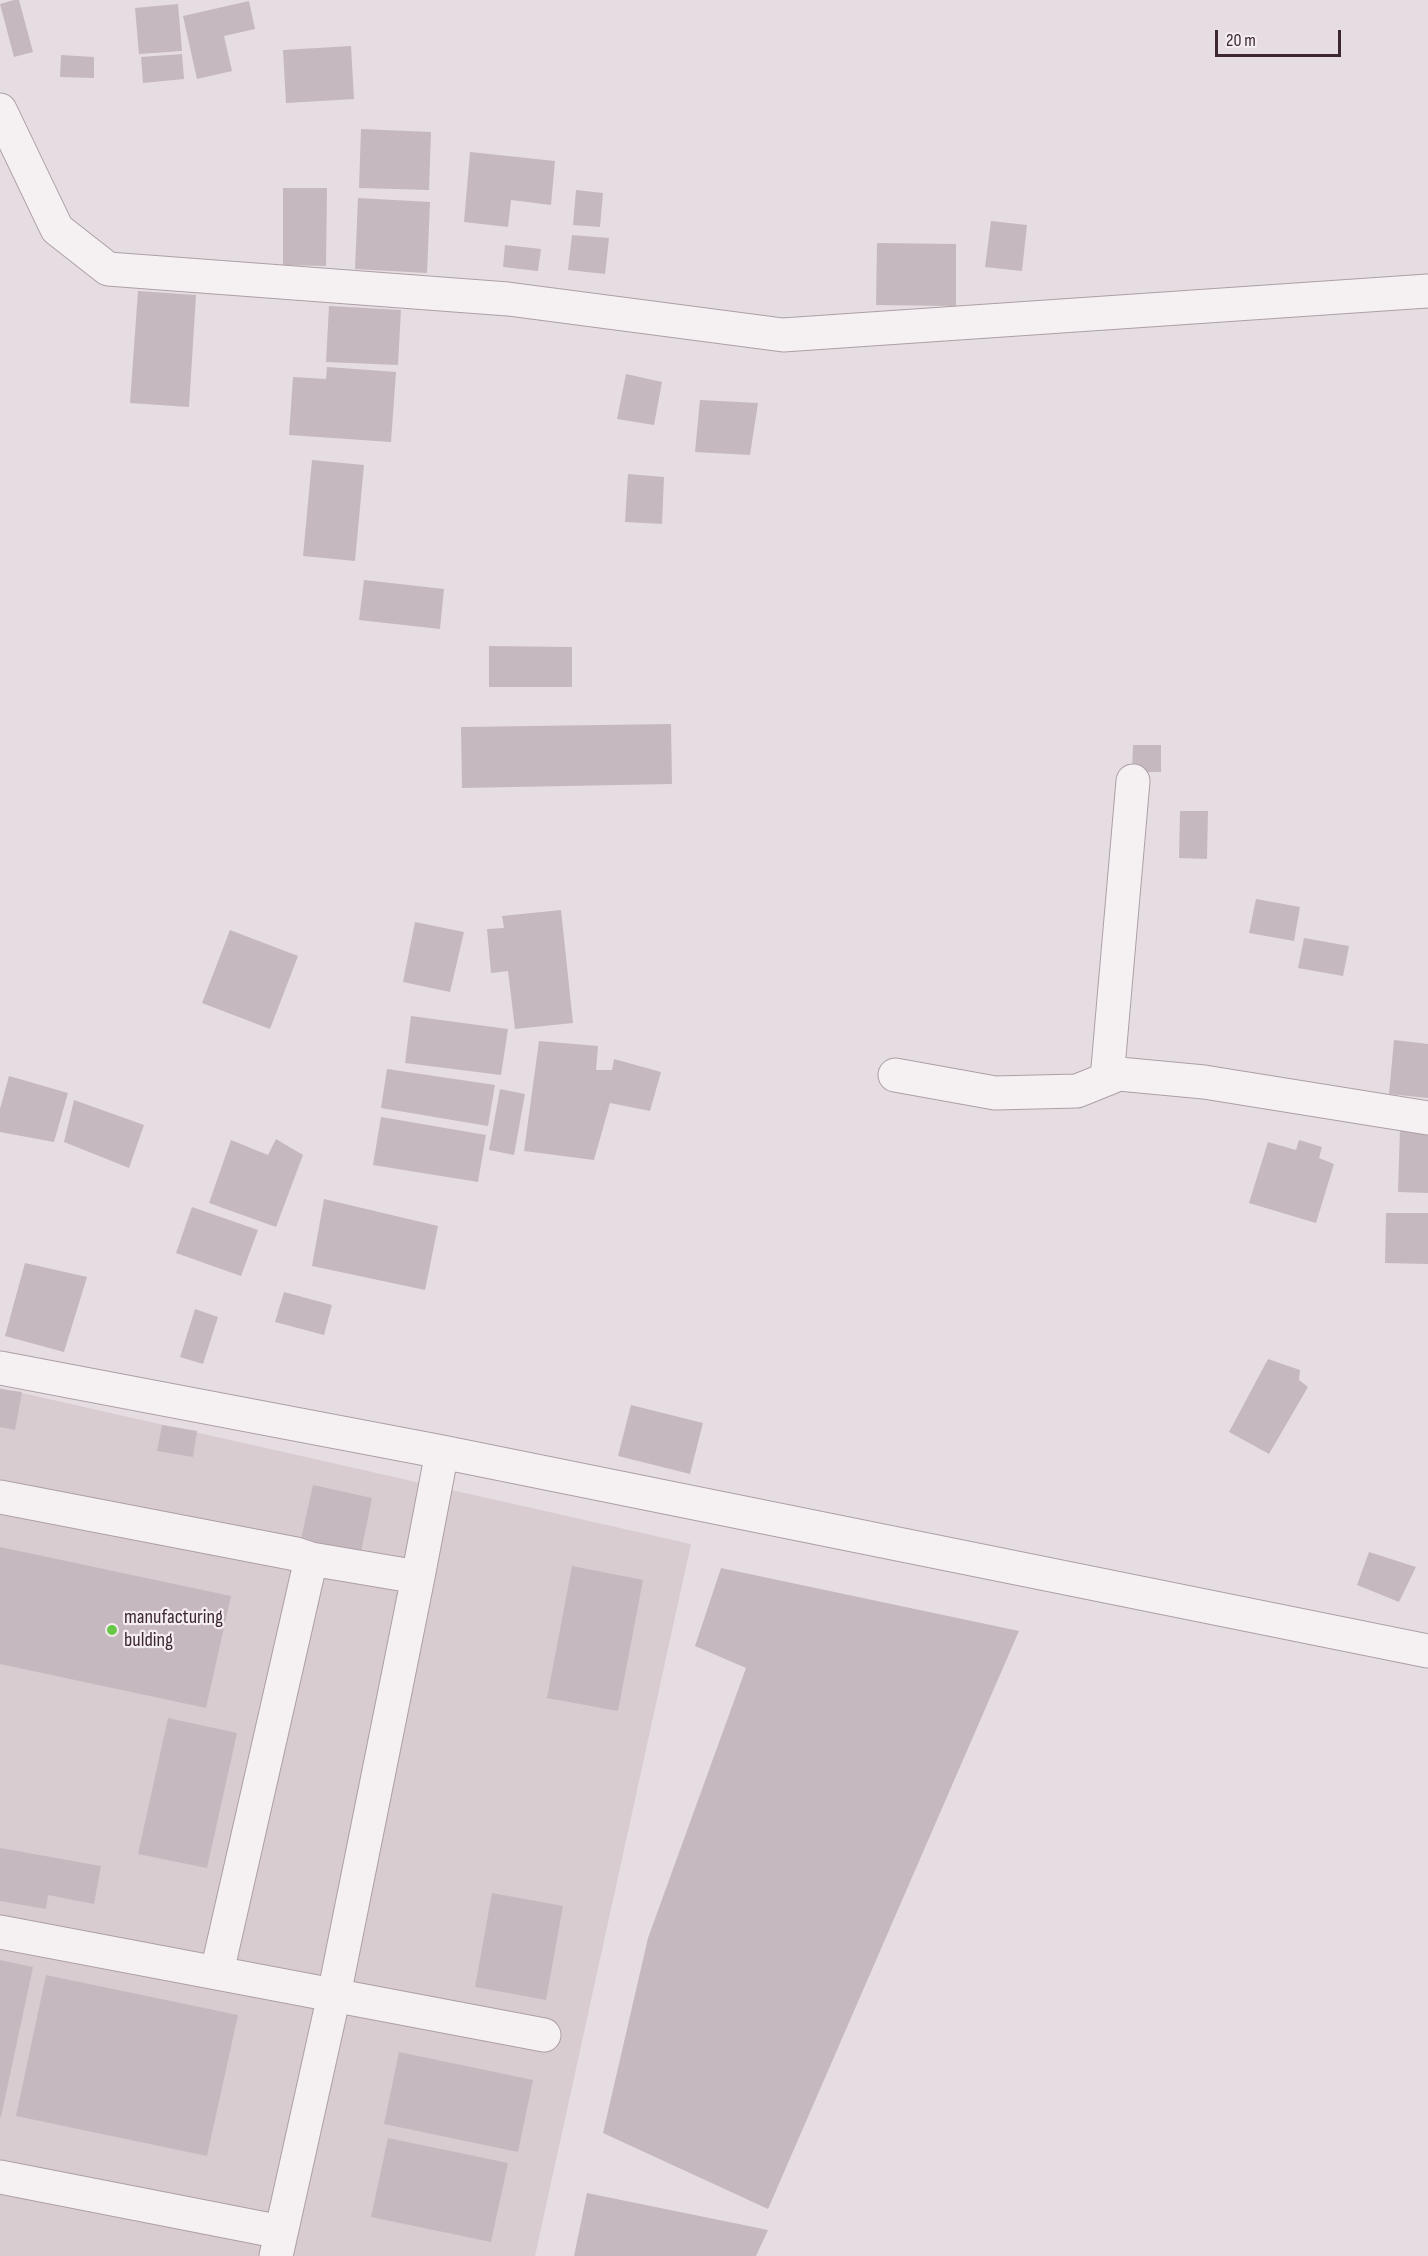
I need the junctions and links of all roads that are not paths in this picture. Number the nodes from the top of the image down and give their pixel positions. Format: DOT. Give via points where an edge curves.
graph roads {
  1 [pos="0,110"];
  2 [pos="1428,291"];
  3 [pos="1133,781"];
  4 [pos="895,1075"];
  5 [pos="1107,1079"];
  6 [pos="1428,1118"];
  7 [pos="0,1368"];
  8 [pos="442,1452"];
  9 [pos="0,1497"];
  10 [pos="311,1559"];
  11 [pos="418,1577"];
  12 [pos="1428,1651"];
  13 [pos="0,1932"];
  14 [pos="217,1972"];
  15 [pos="334,1995"];
  16 [pos="544,2035"];
  17 [pos="0,2177"];
  18 [pos="279,2244"];
  1 -- 2 [label="street" via="57,229 108,269 508,299 783,335"];
  3 -- 5 [label="street"];
  4 -- 5 [label="street" via="996,1093 1077,1091"];
  5 -- 6 [label="street" via="1119,1074 1204,1082"];
  7 -- 8 [label="street"];
  8 -- 11 [label="street"];
  8 -- 12 [label="street"];
  9 -- 10 [label="street"];
  10 -- 11 [label="street"];
  10 -- 14 [label="street"];
  11 -- 15 [label="street"];
  13 -- 14 [label="street"];
  14 -- 15 [label="street"];
  15 -- 16 [label="street"];
  15 -- 18 [label="street"];
  17 -- 18 [label="street"];
}
